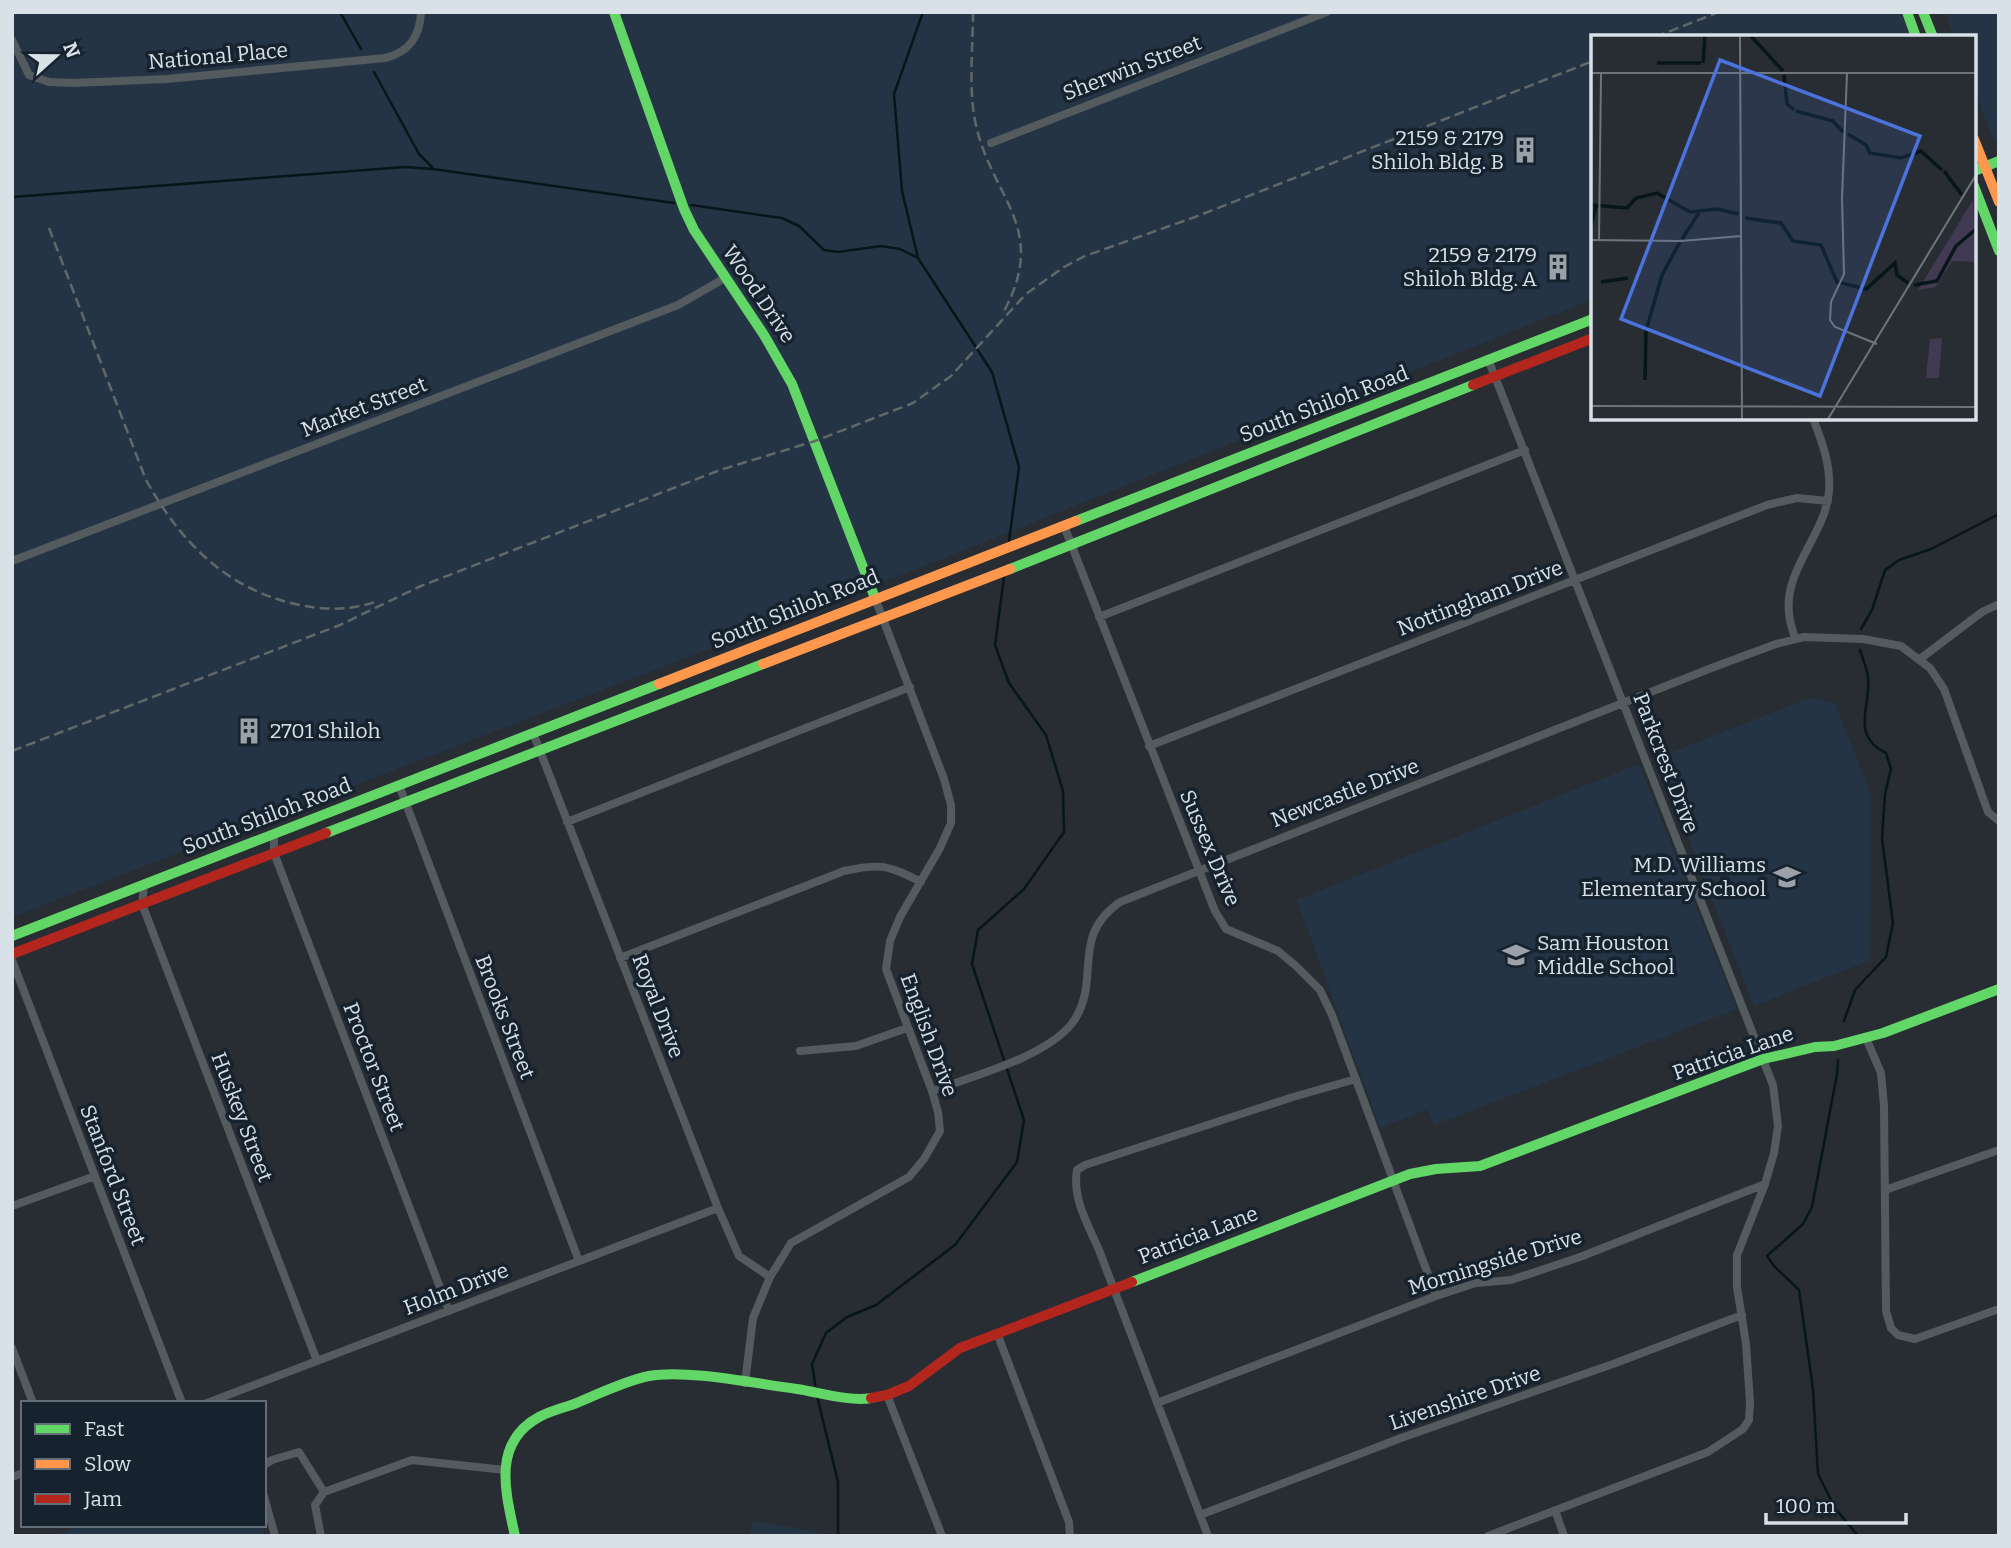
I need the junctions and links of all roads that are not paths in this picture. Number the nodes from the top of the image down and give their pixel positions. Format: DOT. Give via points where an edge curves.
graph roads {
  1 [pos="421,12"];
  2 [pos="614,12"];
  3 [pos="1327,12"];
  4 [pos="1907,12"];
  5 [pos="1923,12"];
  6 [pos="1915,35"];
  7 [pos="1932,35"];
  8 [pos="12,40"];
  9 [pos="991,144"];
  10 [pos="1976,144"];
  11 [pos="1999,161"];
  12 [pos="1985,166"];
  13 [pos="1976,170"];
  14 [pos="1995,179"];
  15 [pos="1976,186"];
  16 [pos="1976,192"];
  17 [pos="1999,202"];
  18 [pos="1999,251"];
  19 [pos="725,278"];
  20 [pos="1591,320"];
  21 [pos="1591,339"];
  22 [pos="1488,359"];
  23 [pos="1495,377"];
  24 [pos="1814,420"];
  25 [pos="1525,450"];
  26 [pos="1828,501"];
  27 [pos="1064,526"];
  28 [pos="1071,545"];
  29 [pos="12,561"];
  30 [pos="1576,579"];
  31 [pos="875,598"];
  32 [pos="1999,604"];
  33 [pos="1098,617"];
  34 [pos="883,618"];
  35 [pos="1796,639"];
  36 [pos="1920,659"];
  37 [pos="910,687"];
  38 [pos="1624,703"];
  39 [pos="533,733"];
  40 [pos="1149,746"];
  41 [pos="541,750"];
  42 [pos="399,785"];
  43 [pos="405,802"];
  44 [pos="1999,821"];
  45 [pos="567,822"];
  46 [pos="274,834"];
  47 [pos="274,853"];
  48 [pos="1198,870"];
  49 [pos="921,883"];
  50 [pos="144,885"];
  51 [pos="142,904"];
  52 [pos="12,936"];
  53 [pos="12,954"];
  54 [pos="620,958"];
  55 [pos="12,960"];
  56 [pos="1999,989"];
  57 [pos="907,1028"];
  58 [pos="1866,1038"];
  59 [pos="800,1051"];
  60 [pos="1763,1059"];
  61 [pos="1356,1079"];
  62 [pos="932,1091"];
  63 [pos="1999,1150"];
  64 [pos="95,1176"];
  65 [pos="1393,1180"];
  66 [pos="1765,1184"];
  67 [pos="1885,1191"];
  68 [pos="12,1206"];
  69 [pos="718,1208"];
  70 [pos="579,1261"];
  71 [pos="770,1278"];
  72 [pos="1113,1289"];
  73 [pos="1436,1296"];
  74 [pos="1999,1310"];
  75 [pos="449,1311"];
  76 [pos="1742,1315"];
  77 [pos="997,1333"];
  78 [pos="12,1348"];
  79 [pos="317,1361"];
  80 [pos="745,1383"];
  81 [pos="887,1395"];
  82 [pos="32,1401"];
  83 [pos="181,1401"];
  84 [pos="212,1401"];
  85 [pos="1157,1402"];
  86 [pos="266,1464"];
  87 [pos="505,1471"];
  88 [pos="324,1492"];
  89 [pos="266,1503"];
  90 [pos="1555,1510"];
  91 [pos="1200,1515"];
  92 [pos="275,1536"];
  93 [pos="321,1536"];
  94 [pos="515,1536"];
  95 [pos="942,1536"];
  96 [pos="1070,1536"];
  97 [pos="1208,1536"];
  98 [pos="1488,1536"];
  99 [pos="1564,1536"];
  1 -- 8 [label="street, National Place" via="416,38 398,55 167,79 49,82 30,75"];
  2 -- 19 [label="main road, Wood Drive" via="684,209"];
  3 -- 9 [label="street, Sherwin Street"];
  4 -- 6 [label="main road"];
  5 -- 7 [label="main road"];
  10 -- 12 [label="main road"];
  11 -- 12 [label="main road"];
  12 -- 13 [label="main road"];
  12 -- 14 [label="main road"];
  14 -- 15 [label="main road"];
  14 -- 17 [label="main road"];
  16 -- 18 [label="main road"];
  19 -- 29 [label="street, Market Street" via="678,305"];
  19 -- 31 [label="main road, Wood Drive" via="792,384"];
  20 -- 22 [label="main road, South Shiloh Road"];
  21 -- 23 [label="main road, South Shiloh Road"];
  22 -- 23 [label="street, Parkcrest Drive"];
  22 -- 27 [label="main road, South Shiloh Road"];
  23 -- 25 [label="street, Parkcrest Drive"];
  23 -- 28 [label="main road, South Shiloh Road"];
  24 -- 26 [label="street" via="1827,457"];
  25 -- 30 [label="street, Parkcrest Drive"];
  25 -- 33 [label="street"];
  26 -- 30 [label="street, Nottingham Drive" via="1784,499"];
  26 -- 35 [label="street" via="1792,583 1788,612"];
  27 -- 28 [label="street, Sussex Drive"];
  27 -- 31 [label="main road, South Shiloh Road"];
  28 -- 33 [label="street, Sussex Drive"];
  28 -- 34 [label="main road, South Shiloh Road"];
  30 -- 38 [label="street, Parkcrest Drive"];
  30 -- 40 [label="street, Nottingham Drive"];
  31 -- 34 [label="street, English Drive"];
  31 -- 39 [label="main road, South Shiloh Road"];
  32 -- 36 [label="street"];
  33 -- 40 [label="street, Sussex Drive"];
  34 -- 37 [label="street, English Drive"];
  34 -- 41 [label="main road, South Shiloh Road"];
  35 -- 36 [label="street, Newcastle Drive" via="1863,639 1901,646"];
  35 -- 38 [label="street, Newcastle Drive"];
  36 -- 44 [label="street" via="1944,689 1988,812"];
  37 -- 45 [label="street"];
  37 -- 49 [label="street, English Drive" via="951,805 951,823"];
  38 -- 48 [label="street, Newcastle Drive"];
  38 -- 60 [label="street, Parkcrest Drive"];
  39 -- 41 [label="street, Royal Drive"];
  39 -- 42 [label="main road, South Shiloh Road"];
  40 -- 48 [label="street, Sussex Drive"];
  41 -- 43 [label="main road, South Shiloh Road"];
  41 -- 45 [label="street, Royal Drive"];
  42 -- 43 [label="street, Brooks Street"];
  42 -- 46 [label="main road, South Shiloh Road"];
  43 -- 47 [label="main road, South Shiloh Road"];
  43 -- 70 [label="street, Brooks Street"];
  45 -- 54 [label="street, Royal Drive"];
  46 -- 47 [label="street, Proctor Street"];
  46 -- 50 [label="main road, South Shiloh Road"];
  47 -- 51 [label="main road, South Shiloh Road"];
  47 -- 75 [label="street, Proctor Street"];
  48 -- 61 [label="street, Sussex Drive" via="1226,929 1278,951 1320,990"];
  48 -- 62 [label="street, Newcastle Drive" via="1119,902 1096,925 1075,1019 1056,1040"];
  49 -- 54 [label="street" via="891,867 844,871"];
  49 -- 57 [label="street, English Drive" via="890,941 886,969"];
  50 -- 51 [label="street, Huskey Street"];
  50 -- 52 [label="main road, South Shiloh Road"];
  51 -- 53 [label="main road, South Shiloh Road"];
  51 -- 79 [label="street, Huskey Street"];
  54 -- 69 [label="street, Royal Drive"];
  55 -- 64 [label="street, Stanford Street"];
  56 -- 58 [label="main road, Patricia Lane"];
  57 -- 59 [label="street" via="856,1046"];
  57 -- 62 [label="street, English Drive"];
  58 -- 60 [label="main road, Patricia Lane"];
  58 -- 67 [label="street" via="1881,1073"];
  60 -- 65 [label="main road, Patricia Lane" via="1480,1166 1436,1169"];
  60 -- 66 [label="street, Parkcrest Drive" via="1773,1085 1778,1126"];
  61 -- 65 [label="street, Sussex Drive"];
  61 -- 72 [label="street" via="1077,1170 1081,1209"];
  62 -- 71 [label="street, English Drive" via="940,1132 909,1177 790,1243"];
  63 -- 67 [label="street"];
  64 -- 68 [label="street"];
  64 -- 83 [label="street, Stanford Street"];
  65 -- 72 [label="main road, Patricia Lane"];
  65 -- 73 [label="street, Sussex Drive"];
  66 -- 73 [label="street, Morningside Drive" via="1580,1257 1511,1280 1476,1283"];
  66 -- 76 [label="street, Parkcrest Drive" via="1737,1255"];
  67 -- 74 [label="street" via="1886,1311 1891,1328 1914,1339"];
  69 -- 70 [label="street, Holm Drive"];
  69 -- 71 [label="street, Royal Drive" via="739,1256"];
  70 -- 75 [label="street, Holm Drive"];
  71 -- 80 [label="street, English Drive" via="753,1318"];
  72 -- 77 [label="main road, Patricia Lane"];
  72 -- 85 [label="street"];
  73 -- 85 [label="street, Morningside Drive"];
  75 -- 79 [label="street, Holm Drive"];
  76 -- 90 [label="street, Parkcrest Drive" via="1751,1402 1744,1429 1708,1452"];
  76 -- 91 [label="street, Livenshire Drive"];
  77 -- 81 [label="main road, Patricia Lane" via="960,1348 909,1386"];
  77 -- 96 [label="street" via="1069,1522"];
  78 -- 82 [label="street"];
  79 -- 84 [label="street, Holm Drive"];
  80 -- 81 [label="main road, Patricia Lane" via="862,1400"];
  80 -- 87 [label="main road, Patricia Lane" via="687,1375 649,1376 538,1417 519,1434"];
  81 -- 95 [label="street"];
  85 -- 91 [label="street"];
  86 -- 88 [label="street" via="299,1452"];
  87 -- 88 [label="street" via="412,1460"];
  87 -- 94 [label="main road, Patricia Lane"];
  88 -- 93 [label="street" via="315,1505"];
  89 -- 92 [label="street"];
  90 -- 98 [label="street"];
  90 -- 99 [label="street"];
  91 -- 97 [label="street"];
}
